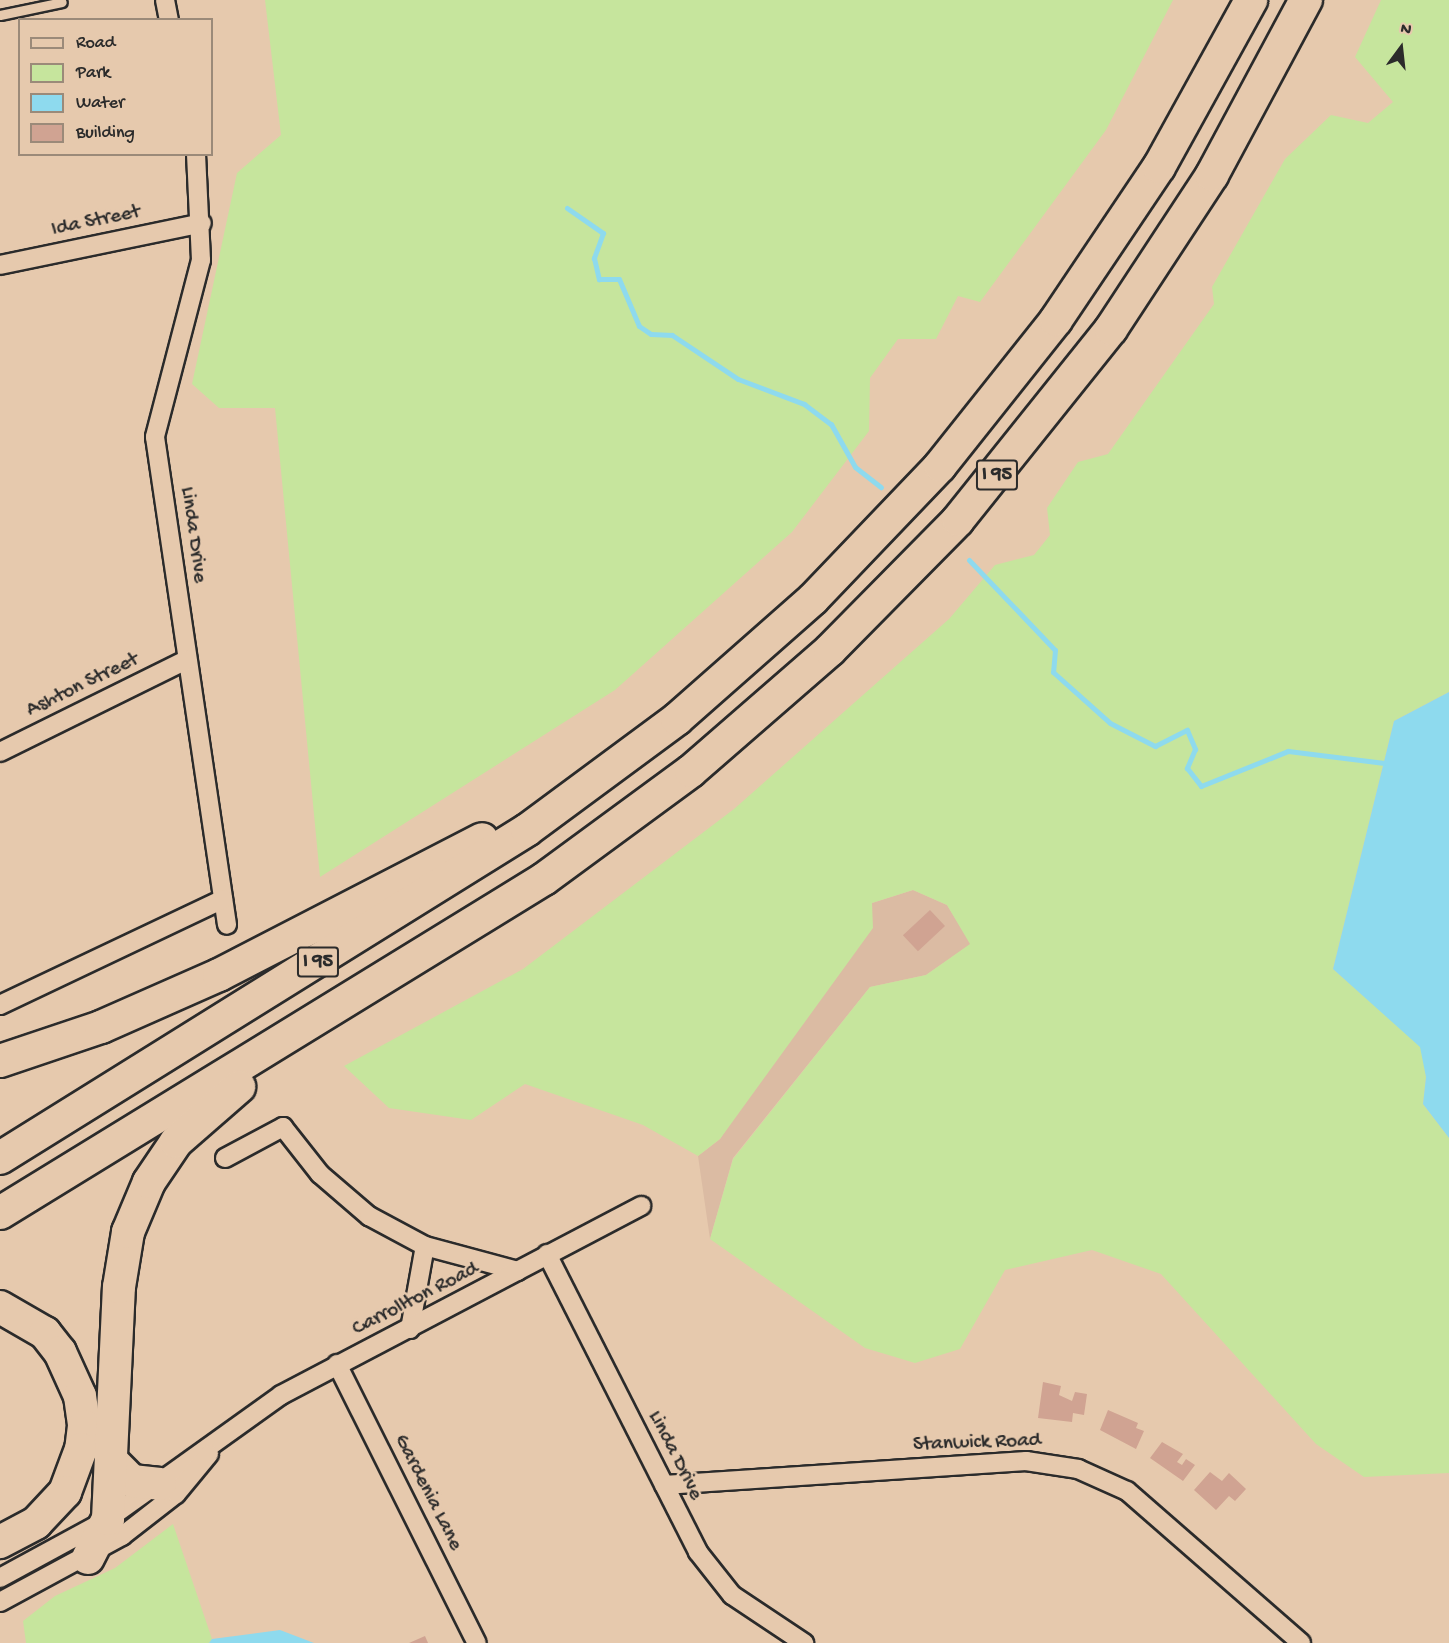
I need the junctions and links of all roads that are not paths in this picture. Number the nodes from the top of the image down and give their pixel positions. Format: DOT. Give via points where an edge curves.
graph roads {
  1 [pos="14,0"];
  2 [pos="165,0"];
  3 [pos="1251,0"];
  4 [pos="1306,0"];
  5 [pos="62,2"];
  6 [pos="16,11"];
  7 [pos="0,15"];
  8 [pos="169,18"];
  9 [pos="196,156"];
  10 [pos="202,223"];
  11 [pos="0,265"];
  12 [pos="186,660"];
  13 [pos="0,752"];
  14 [pos="630,757"];
  15 [pos="223,899"];
  16 [pos="227,925"];
  17 [pos="368,988"];
  18 [pos="0,1005"];
  19 [pos="0,1061"];
  20 [pos="0,1158"];
  21 [pos="225,1158"];
  22 [pos="641,1206"];
  23 [pos="0,1213"];
  24 [pos="424,1246"];
  25 [pos="547,1254"];
  26 [pos="518,1271"];
  27 [pos="0,1307"];
  28 [pos="410,1329"];
  29 [pos="337,1364"];
  30 [pos="217,1443"];
  31 [pos="111,1460"];
  32 [pos="160,1484"];
  33 [pos="664,1485"];
  34 [pos="108,1519"];
  35 [pos="0,1542"];
  36 [pos="88,1558"];
  37 [pos="0,1578"];
  38 [pos="0,1602"];
  39 [pos="477,1643"];
  40 [pos="804,1643"];
  41 [pos="1301,1643"];
  1 -- 6 [label="lane"];
  2 -- 8 [label="street"];
  3 -- 14 [label="highway, I 95" via="1126,219 979,419 813,599"];
  4 -- 17 [label="highway, I 95" via="1242,124 1146,278 1038,426 916,564 830,650 691,771 544,879"];
  5 -- 6 [label="lane"];
  6 -- 7 [label="lane"];
  9 -- 10 [label="street, Linda Drive"];
  10 -- 11 [label="street, Ida Street"];
  10 -- 12 [label="street, Linda Drive" via="201,260 155,437"];
  12 -- 13 [label="street, Ashton Street"];
  12 -- 15 [label="street, Linda Drive"];
  14 -- 19 [label="highway" via="219,975 101,1027"];
  14 -- 20 [label="highway, I 95" via="474,866"];
  15 -- 16 [label="street, Linda Drive"];
  15 -- 18 [label="street"];
  17 -- 23 [label="highway, I 95"];
  17 -- 31 [label="highway" via="212,1108 176,1142 149,1182 122,1258"];
  21 -- 24 [label="street" via="283,1127 344,1197"];
  22 -- 25 [label="street, Carrollton Road"];
  24 -- 26 [label="street"];
  24 -- 28 [label="street"];
  25 -- 26 [label="street, Carrollton Road"];
  25 -- 33 [label="street, Linda Drive"];
  26 -- 28 [label="street, Carrollton Road"];
  27 -- 35 [label="highway" via="45,1333 60,1352 80,1396 84,1426 81,1449 65,1492 36,1523"];
  28 -- 29 [label="street, Carrollton Road"];
  29 -- 30 [label="street, Carrollton Road" via="280,1395"];
  29 -- 39 [label="street, Gardenia Lane"];
  30 -- 32 [label="street, Carrollton Road"];
  30 -- 36 [label="street, Carrollton Road" via="176,1494"];
  31 -- 32 [label="highway" via="132,1481"];
  31 -- 34 [label="highway"];
  32 -- 34 [label="street, Carrollton Road"];
  33 -- 40 [label="street, Linda Drive" via="698,1552 732,1595"];
  33 -- 41 [label="street, Stanwick Road" via="1026,1461 1078,1469 1126,1491"];
  34 -- 36 [label="highway"];
  34 -- 37 [label="street, Carrollton Road"];
  36 -- 38 [label="street, Carrollton Road"];
}
